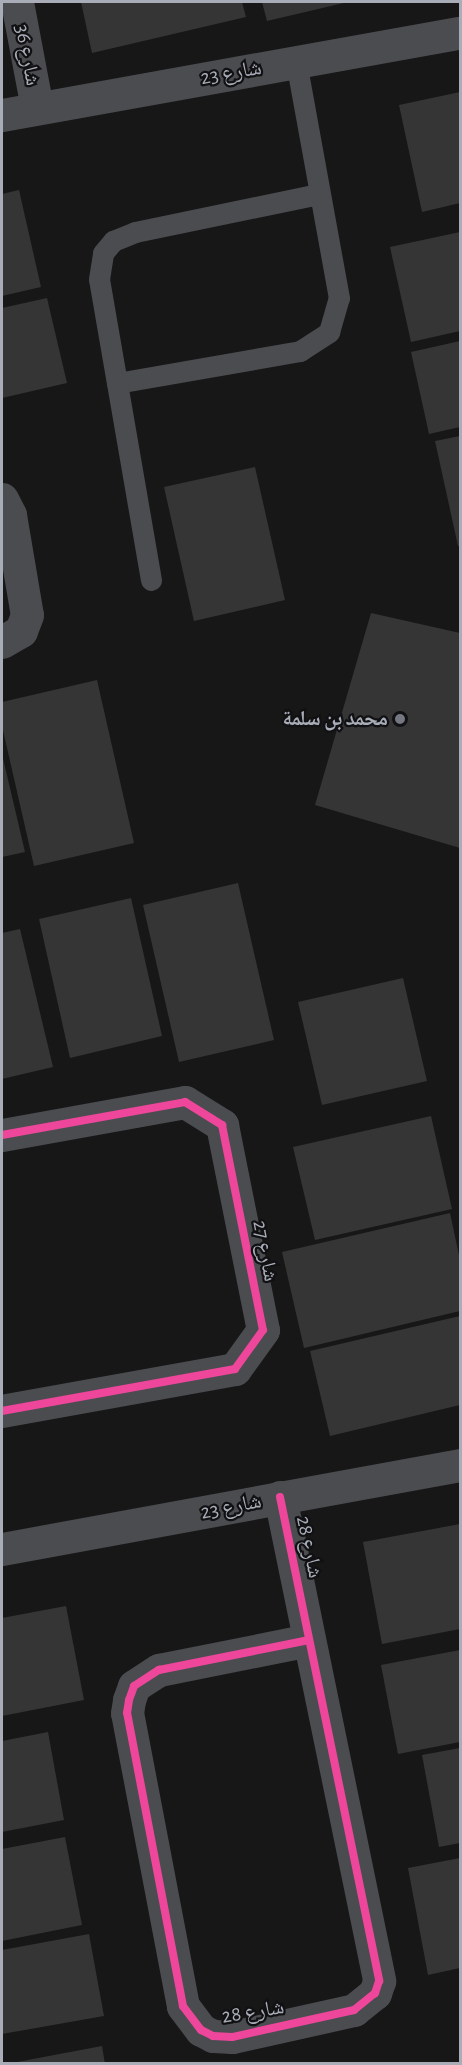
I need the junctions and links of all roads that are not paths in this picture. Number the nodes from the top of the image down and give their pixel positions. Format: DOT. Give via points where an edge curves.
graph roads {
  1 [pos="17,2"];
  2 [pos="460,33"];
  3 [pos="296,62"];
  4 [pos="37,108"];
  5 [pos="2,115"];
  6 [pos="319,194"];
  7 [pos="117,383"];
  8 [pos="2,499"];
  9 [pos="151,580"];
  10 [pos="2,642"];
  11 [pos="2,1135"];
  12 [pos="2,1411"];
  13 [pos="460,1465"];
  14 [pos="280,1497"];
  15 [pos="2,1550"];
  16 [pos="309,1640"];
  1 -- 4 [label="street, شارع 36"];
  2 -- 3 [label="street, شارع 23"];
  3 -- 4 [label="street, شارع 23"];
  3 -- 6 [label="lane"];
  4 -- 5 [label="street, شارع 23"];
  6 -- 7 [label="lane" via="135,232 113,241 103,253 99,279"];
  6 -- 7 [label="lane" via="339,298 336,316 321,340 300,351"];
  7 -- 9 [label="lane"];
  8 -- 10 [label="street" via="10,514 27,615 21,631"];
  11 -- 12 [label="street, شارع 27" via="185,1102 222,1125 263,1330 235,1369"];
  13 -- 14 [label="street, شارع 23"];
  14 -- 15 [label="street, شارع 23"];
  14 -- 16 [label="street, شارع 28"];
  16 -- 16 [label="street, شارع 28" via="379,1981 375,1993 354,2010 232,2037 213,2036 201,2030 183,2006 127,1713 129,1700 134,1686 159,1670"];
}
